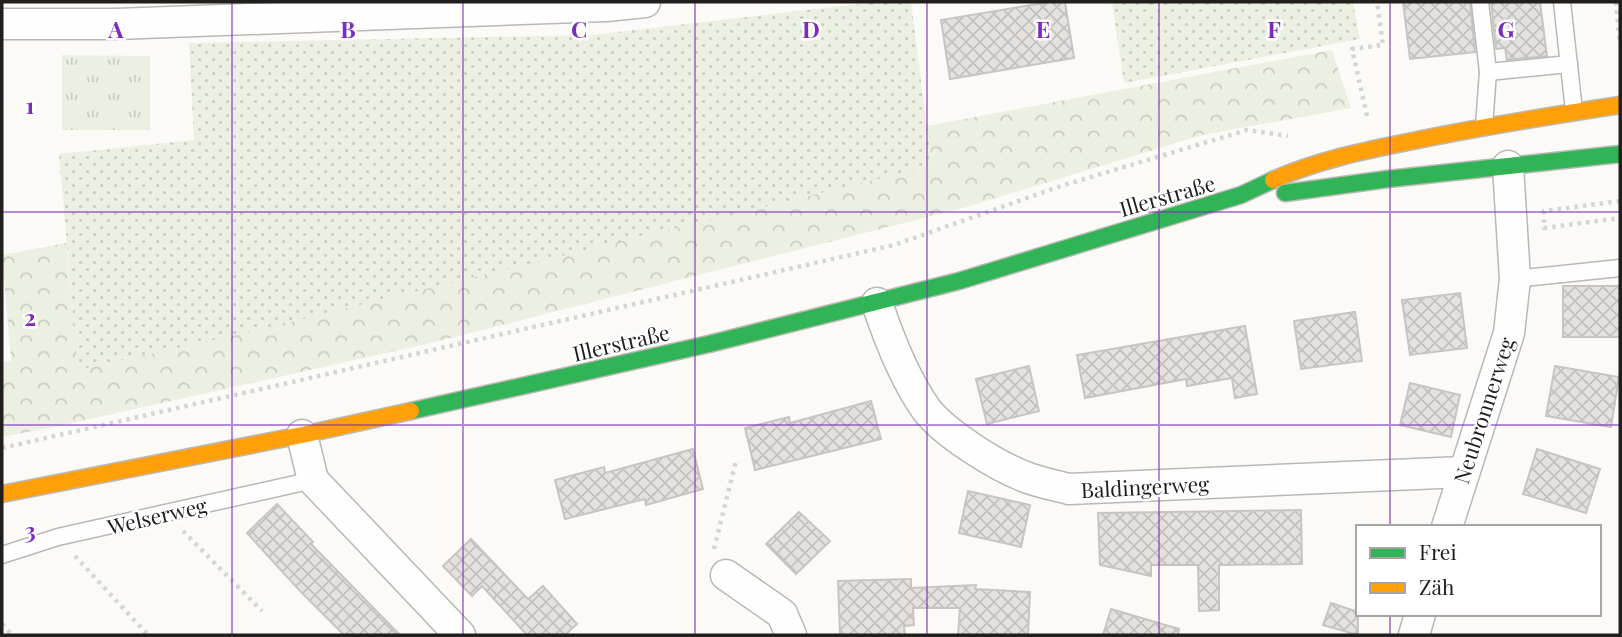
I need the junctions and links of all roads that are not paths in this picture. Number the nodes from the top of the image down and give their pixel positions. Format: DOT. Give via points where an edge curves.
graph roads {
  1 [pos="645,2"];
  2 [pos="1480,2"];
  3 [pos="1562,2"];
  4 [pos="606,4"];
  5 [pos="2,24"];
  6 [pos="1569,64"];
  7 [pos="1488,72"];
  8 [pos="1620,91"];
  9 [pos="1620,105"];
  10 [pos="1602,106"];
  11 [pos="1574,111"];
  12 [pos="1484,126"];
  13 [pos="1620,154"];
  14 [pos="1508,166"];
  15 [pos="1241,195"];
  16 [pos="1620,268"];
  17 [pos="1515,279"];
  18 [pos="877,303"];
  19 [pos="302,435"];
  20 [pos="1463,472"];
  21 [pos="313,480"];
  22 [pos="2,494"];
  23 [pos="1448,525"];
  24 [pos="2,555"];
  25 [pos="726,575"];
  26 [pos="1419,616"];
  27 [pos="460,635"];
  28 [pos="791,635"];
  29 [pos="1414,635"];
  1 -- 4 [label="street"];
  2 -- 7 [label="lane"];
  3 -- 6 [label="lane"];
  4 -- 5 [label="street" via="116,24"];
  6 -- 7 [label="lane"];
  6 -- 11 [label="lane"];
  7 -- 12 [label="lane"];
  8 -- 10 [label="main road"];
  9 -- 10 [label="main road, Illerstraße"];
  10 -- 11 [label="main road, Illerstraße"];
  11 -- 12 [label="main road, Illerstraße"];
  12 -- 15 [label="main road, Illerstraße" via="1300,169"];
  13 -- 14 [label="main road, Illerstraße"];
  14 -- 15 [label="main road, Illerstraße"];
  14 -- 17 [label="street, Neubronnerweg"];
  15 -- 18 [label="main road, Illerstraße"];
  16 -- 17 [label="lane"];
  17 -- 20 [label="street, Neubronnerweg" via="1509,333"];
  18 -- 19 [label="main road, Illerstraße"];
  18 -- 20 [label="street, Baldingerweg" via="908,379 928,411 966,444 1022,476 1069,489"];
  19 -- 21 [label="street"];
  19 -- 22 [label="main road, Illerstraße"];
  20 -- 23 [label="street, Neubronnerweg"];
  21 -- 24 [label="lane, Welserweg" via="58,537"];
  21 -- 27 [label="street"];
  25 -- 28 [label="street" via="782,614"];
  26 -- 29 [label="street"];
}
